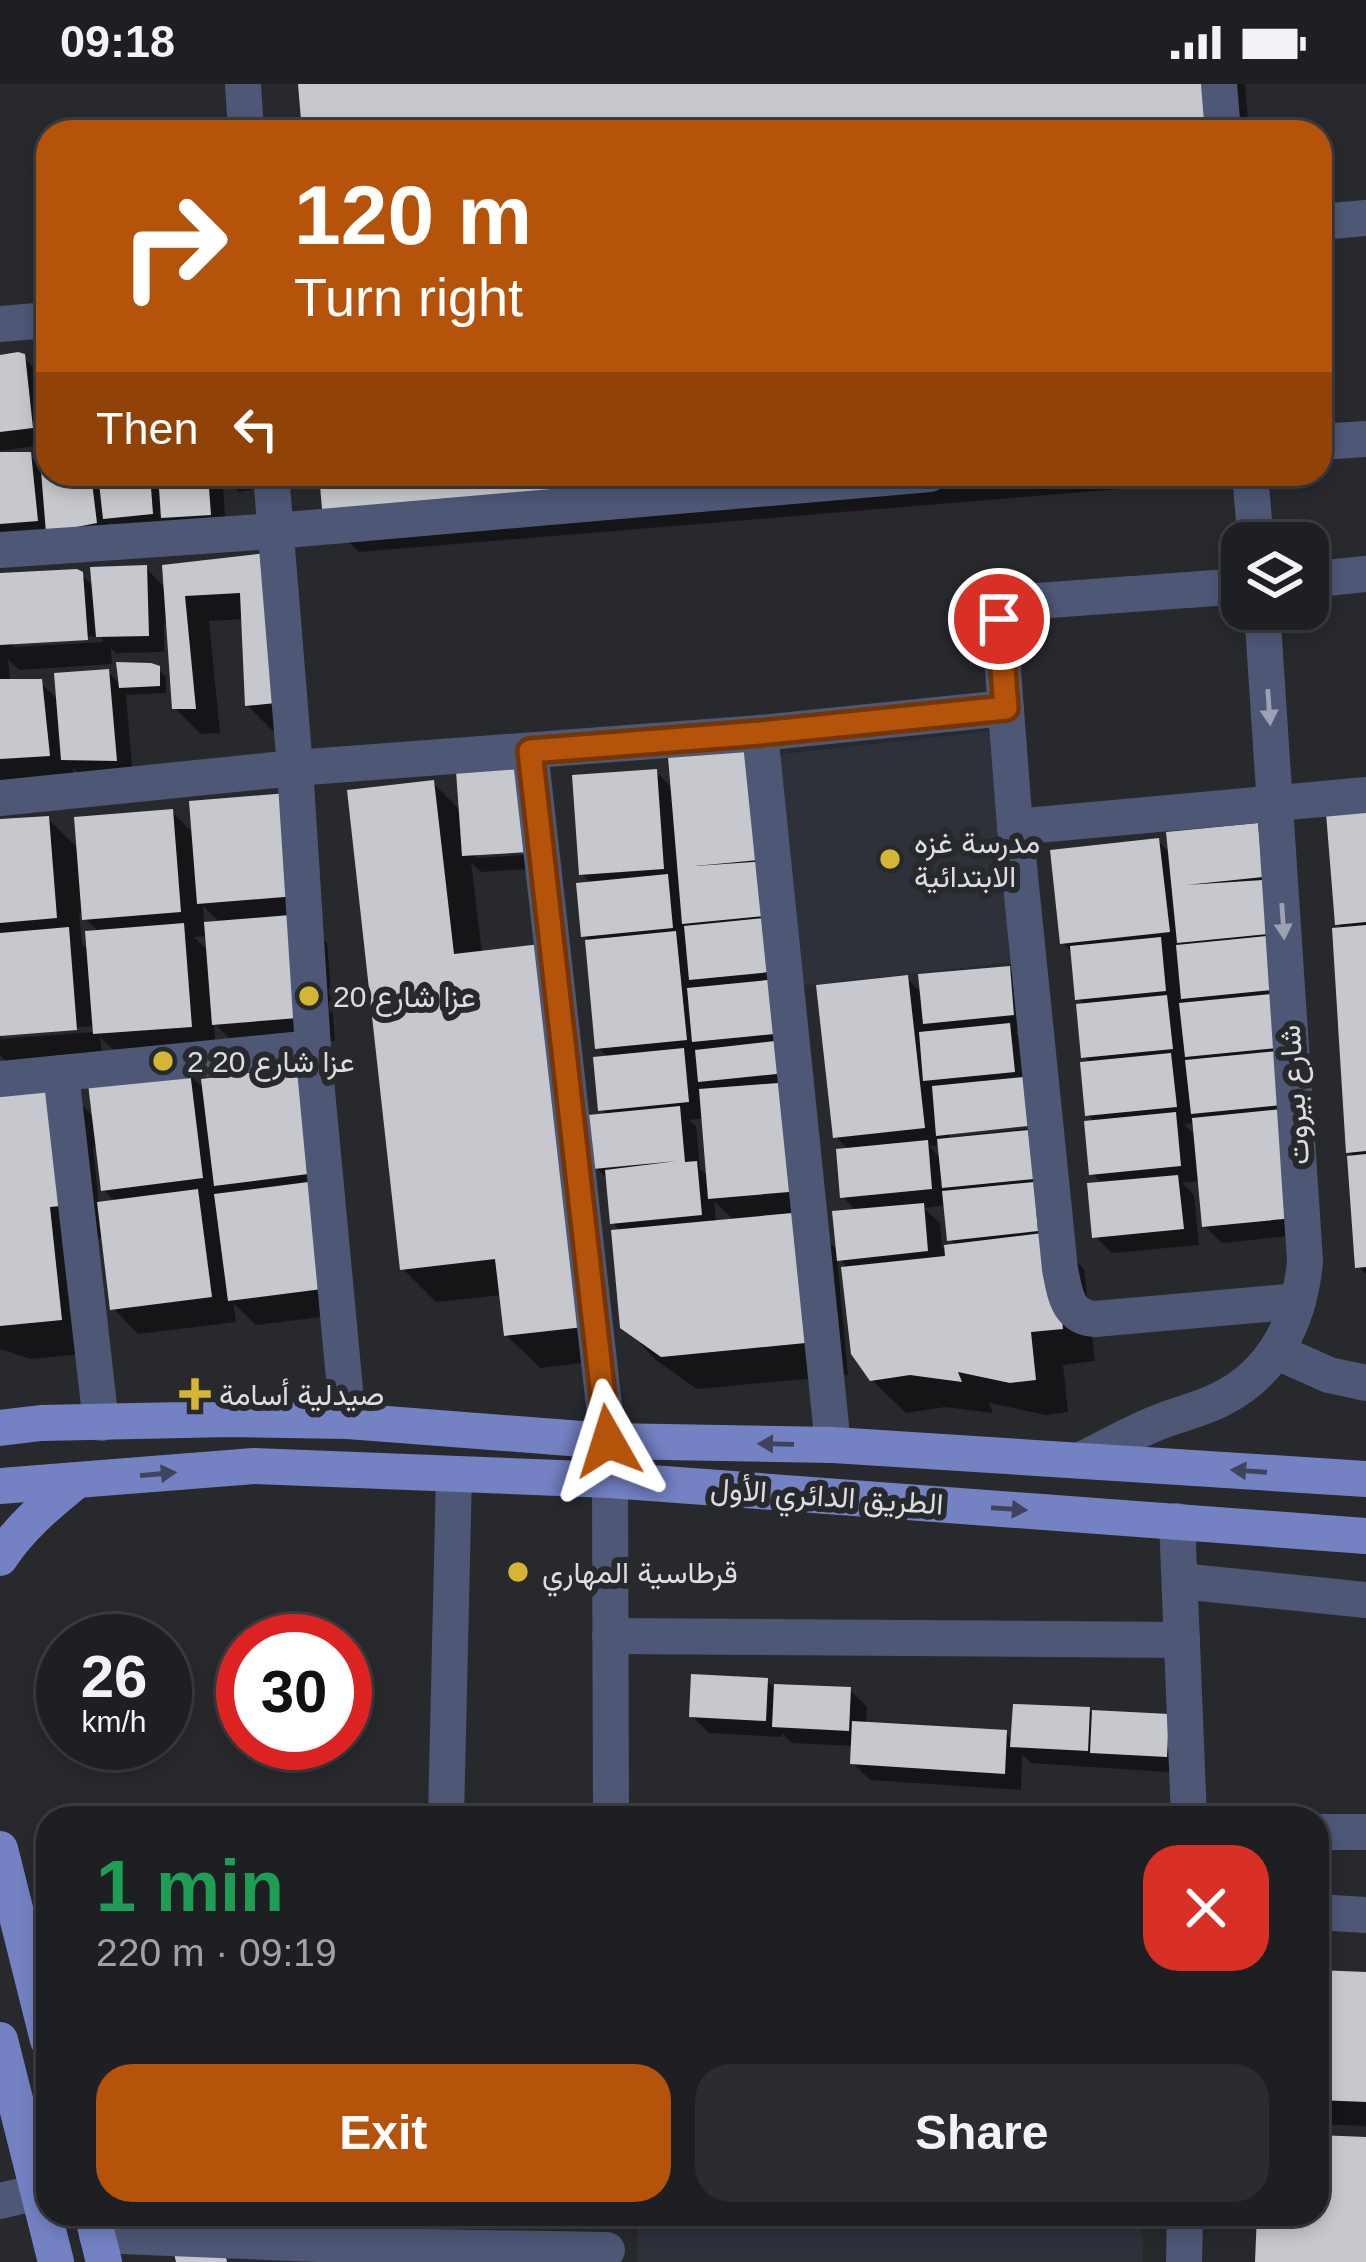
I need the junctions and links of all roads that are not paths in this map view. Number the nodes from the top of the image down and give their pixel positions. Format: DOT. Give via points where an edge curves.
graph roads {
  1 [pos="243,84"];
  2 [pos="1220,84"];
  3 [pos="245,120"];
  4 [pos="1222,120"];
  5 [pos="1366,218"];
  6 [pos="1332,221"];
  7 [pos="36,321"];
  8 [pos="0,324"];
  9 [pos="1366,439"];
  10 [pos="1332,441"];
  11 [pos="272,486"];
  12 [pos="792,486"];
  13 [pos="1251,486"];
  14 [pos="1254,522"];
  15 [pos="275,531"];
  16 [pos="0,550"];
  17 [pos="1366,574"];
  18 [pos="1329,578"];
  19 [pos="1221,588"];
  20 [pos="1264,630"];
  21 [pos="1006,708"];
  22 [pos="760,733"];
  23 [pos="530,751"];
  24 [pos="295,767"];
  25 [pos="1366,795"];
  26 [pos="0,798"];
  27 [pos="1276,805"];
  28 [pos="1015,827"];
  29 [pos="313,1048"];
  30 [pos="61,1073"];
  31 [pos="0,1079"];
  32 [pos="1298,1301"];
  33 [pos="1277,1352"];
  34 [pos="1366,1383"];
  35 [pos="0,1403"];
  36 [pos="348,1421"];
  37 [pos="41,1423"];
  38 [pos="101,1423"];
  39 [pos="0,1428"];
  40 [pos="608,1441"];
  41 [pos="833,1444"];
  42 [pos="1083,1459"];
  43 [pos="454,1474"];
  44 [pos="1366,1479"];
  45 [pos="76,1480"];
  46 [pos="610,1480"];
  47 [pos="0,1486"];
  48 [pos="1177,1521"];
  49 [pos="1366,1536"];
  50 [pos="0,1558"];
  51 [pos="1180,1580"];
  52 [pos="1366,1600"];
  53 [pos="610,1636"];
  54 [pos="1182,1640"];
  55 [pos="446,1806"];
  56 [pos="610,1806"];
  57 [pos="1189,1806"];
  58 [pos="1329,1832"];
  59 [pos="1366,1832"];
  60 [pos="0,1849"];
  61 [pos="1329,1913"];
  62 [pos="1366,1915"];
  63 [pos="36,1992"];
  64 [pos="0,2040"];
  65 [pos="6,2086"];
  66 [pos="36,2185"];
  67 [pos="36,2192"];
  68 [pos="0,2201"];
  69 [pos="47,2226"];
  70 [pos="1185,2226"];
  71 [pos="98,2237"];
  72 [pos="607,2242"];
  73 [pos="56,2262"];
  74 [pos="1184,2262"];
  1 -- 3 [label="street"];
  2 -- 4 [label="street"];
  5 -- 6 [label="street"];
  7 -- 8 [label="street"];
  9 -- 10 [label="street"];
  11 -- 15 [label="street"];
  12 -- 15 [label="street"];
  13 -- 14 [label="street"];
  15 -- 16 [label="street"];
  15 -- 24 [label="street"];
  17 -- 18 [label="street"];
  19 -- 21 [label="street" via="1010,603 999,619"];
  20 -- 27 [label="street, شارع بيروت, one-way"];
  21 -- 22 [label="street"];
  21 -- 28 [label="street"];
  22 -- 23 [label="street"];
  22 -- 41 [label="street"];
  23 -- 24 [label="street"];
  23 -- 40 [label="street"];
  24 -- 26 [label="street"];
  24 -- 29 [label="street"];
  25 -- 27 [label="street"];
  27 -- 28 [label="street"];
  27 -- 32 [label="street, شارع بيروت, one-way" via="1306,1261"];
  28 -- 32 [label="street" via="1070,1308 1095,1319"];
  29 -- 30 [label="street"];
  29 -- 36 [label="street"];
  30 -- 31 [label="street"];
  30 -- 38 [label="street"];
  32 -- 33 [label="street, شارع بيروت"];
  33 -- 34 [label="street"];
  33 -- 42 [label="street, شارع بيروت" via="1222,1399"];
  35 -- 37 [label="main road"];
  36 -- 38 [label="main road, الطريق الدائري الأول"];
  36 -- 40 [label="main road, الطريق الدائري الأول"];
  37 -- 38 [label="main road, الطريق الدائري الأول"];
  37 -- 39 [label="main road, الطريق الدائري الأول"];
  41 -- 40 [label="main road, الطريق الدائري الأول, one-way"];
  41 -- 42 [label="main road, الطريق الدائري الأول"];
  44 -- 42 [label="main road, الطريق الدائري الأول, one-way"];
  45 -- 43 [label="main road, الطريق الدائري الأول, one-way" via="254,1466"];
  43 -- 46 [label="main road, الطريق الدائري الأول"];
  43 -- 55 [label="street"];
  45 -- 47 [label="main road, الطريق الدائري الأول"];
  45 -- 50 [label="main road"];
  46 -- 48 [label="main road, الطريق الدائري الأول, one-way"];
  46 -- 53 [label="street"];
  48 -- 49 [label="main road, الطريق الدائري الأول"];
  48 -- 51 [label="street"];
  51 -- 52 [label="street"];
  51 -- 54 [label="street"];
  53 -- 54 [label="street"];
  53 -- 56 [label="street"];
  54 -- 57 [label="street"];
  58 -- 59 [label="street"];
  60 -- 63 [label="main road"];
  61 -- 62 [label="street"];
  64 -- 65 [label="main road"];
  65 -- 66 [label="main road"];
  67 -- 68 [label="street"];
  69 -- 73 [label="main road"];
  70 -- 74 [label="street"];
  71 -- 72 [label="street" via="365,2246"];
}
